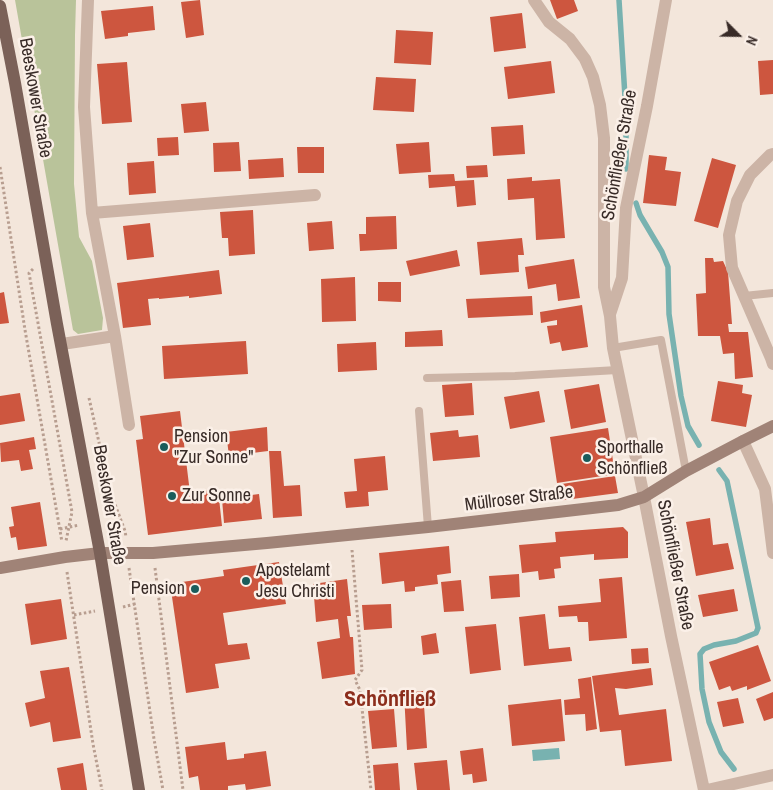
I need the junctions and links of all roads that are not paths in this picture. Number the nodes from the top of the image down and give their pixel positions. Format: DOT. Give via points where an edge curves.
graph roads {
  1 [pos="88,0"];
  2 [pos="534,0"];
  3 [pos="666,0"];
  4 [pos="0,6"];
  5 [pos="773,154"];
  6 [pos="315,195"];
  7 [pos="92,213"];
  8 [pos="773,292"];
  9 [pos="744,296"];
  10 [pos="610,316"];
  11 [pos="115,336"];
  12 [pos="62,344"];
  13 [pos="613,348"];
  14 [pos="773,364"];
  15 [pos="617,370"];
  16 [pos="427,378"];
  17 [pos="419,411"];
  18 [pos="129,425"];
  19 [pos="773,426"];
  20 [pos="743,441"];
  21 [pos="686,471"];
  22 [pos="644,497"];
  23 [pos="428,527"];
  24 [pos="100,553"];
  25 [pos="773,554"];
  26 [pos="0,568"];
  27 [pos="773,775"];
  28 [pos="139,790"];
  29 [pos="706,790"];
  1 -- 7 [label="street" via="84,107"];
  2 -- 10 [label="street, Schönfließer Straße" via="549,22 570,39 585,59 600,105 604,138 604,287"];
  3 -- 10 [label="street, Schönfließer Straße" via="626,208 622,278"];
  4 -- 12 [label="main road, Beeskower Straße"];
  5 -- 9 [label="street" via="750,175 737,201 729,236 732,268"];
  6 -- 7 [label="street"];
  7 -- 11 [label="street"];
  8 -- 9 [label="lane"];
  9 -- 14 [label="street"];
  10 -- 13 [label="street, Schönfließer Straße"];
  11 -- 12 [label="street"];
  11 -- 18 [label="street"];
  12 -- 24 [label="main road, Beeskower Straße"];
  13 -- 15 [label="street, Schönfließer Straße"];
  13 -- 21 [label="lane" via="661,340"];
  15 -- 16 [label="lane"];
  15 -- 22 [label="street, Schönfließer Straße"];
  17 -- 23 [label="lane"];
  19 -- 20 [label="main road, Müllroser Straße"];
  20 -- 21 [label="main road, Müllroser Straße"];
  20 -- 25 [label="street" via="765,489"];
  21 -- 22 [label="main road, Müllroser Straße"];
  22 -- 23 [label="main road, Müllroser Straße" via="618,505"];
  22 -- 29 [label="street, Schönfließer Straße"];
  23 -- 24 [label="main road, Müllroser Straße" via="153,553"];
  24 -- 26 [label="main road, Müllroser Straße"];
  24 -- 28 [label="main road, Beeskower Straße"];
  27 -- 29 [label="street"];
}
